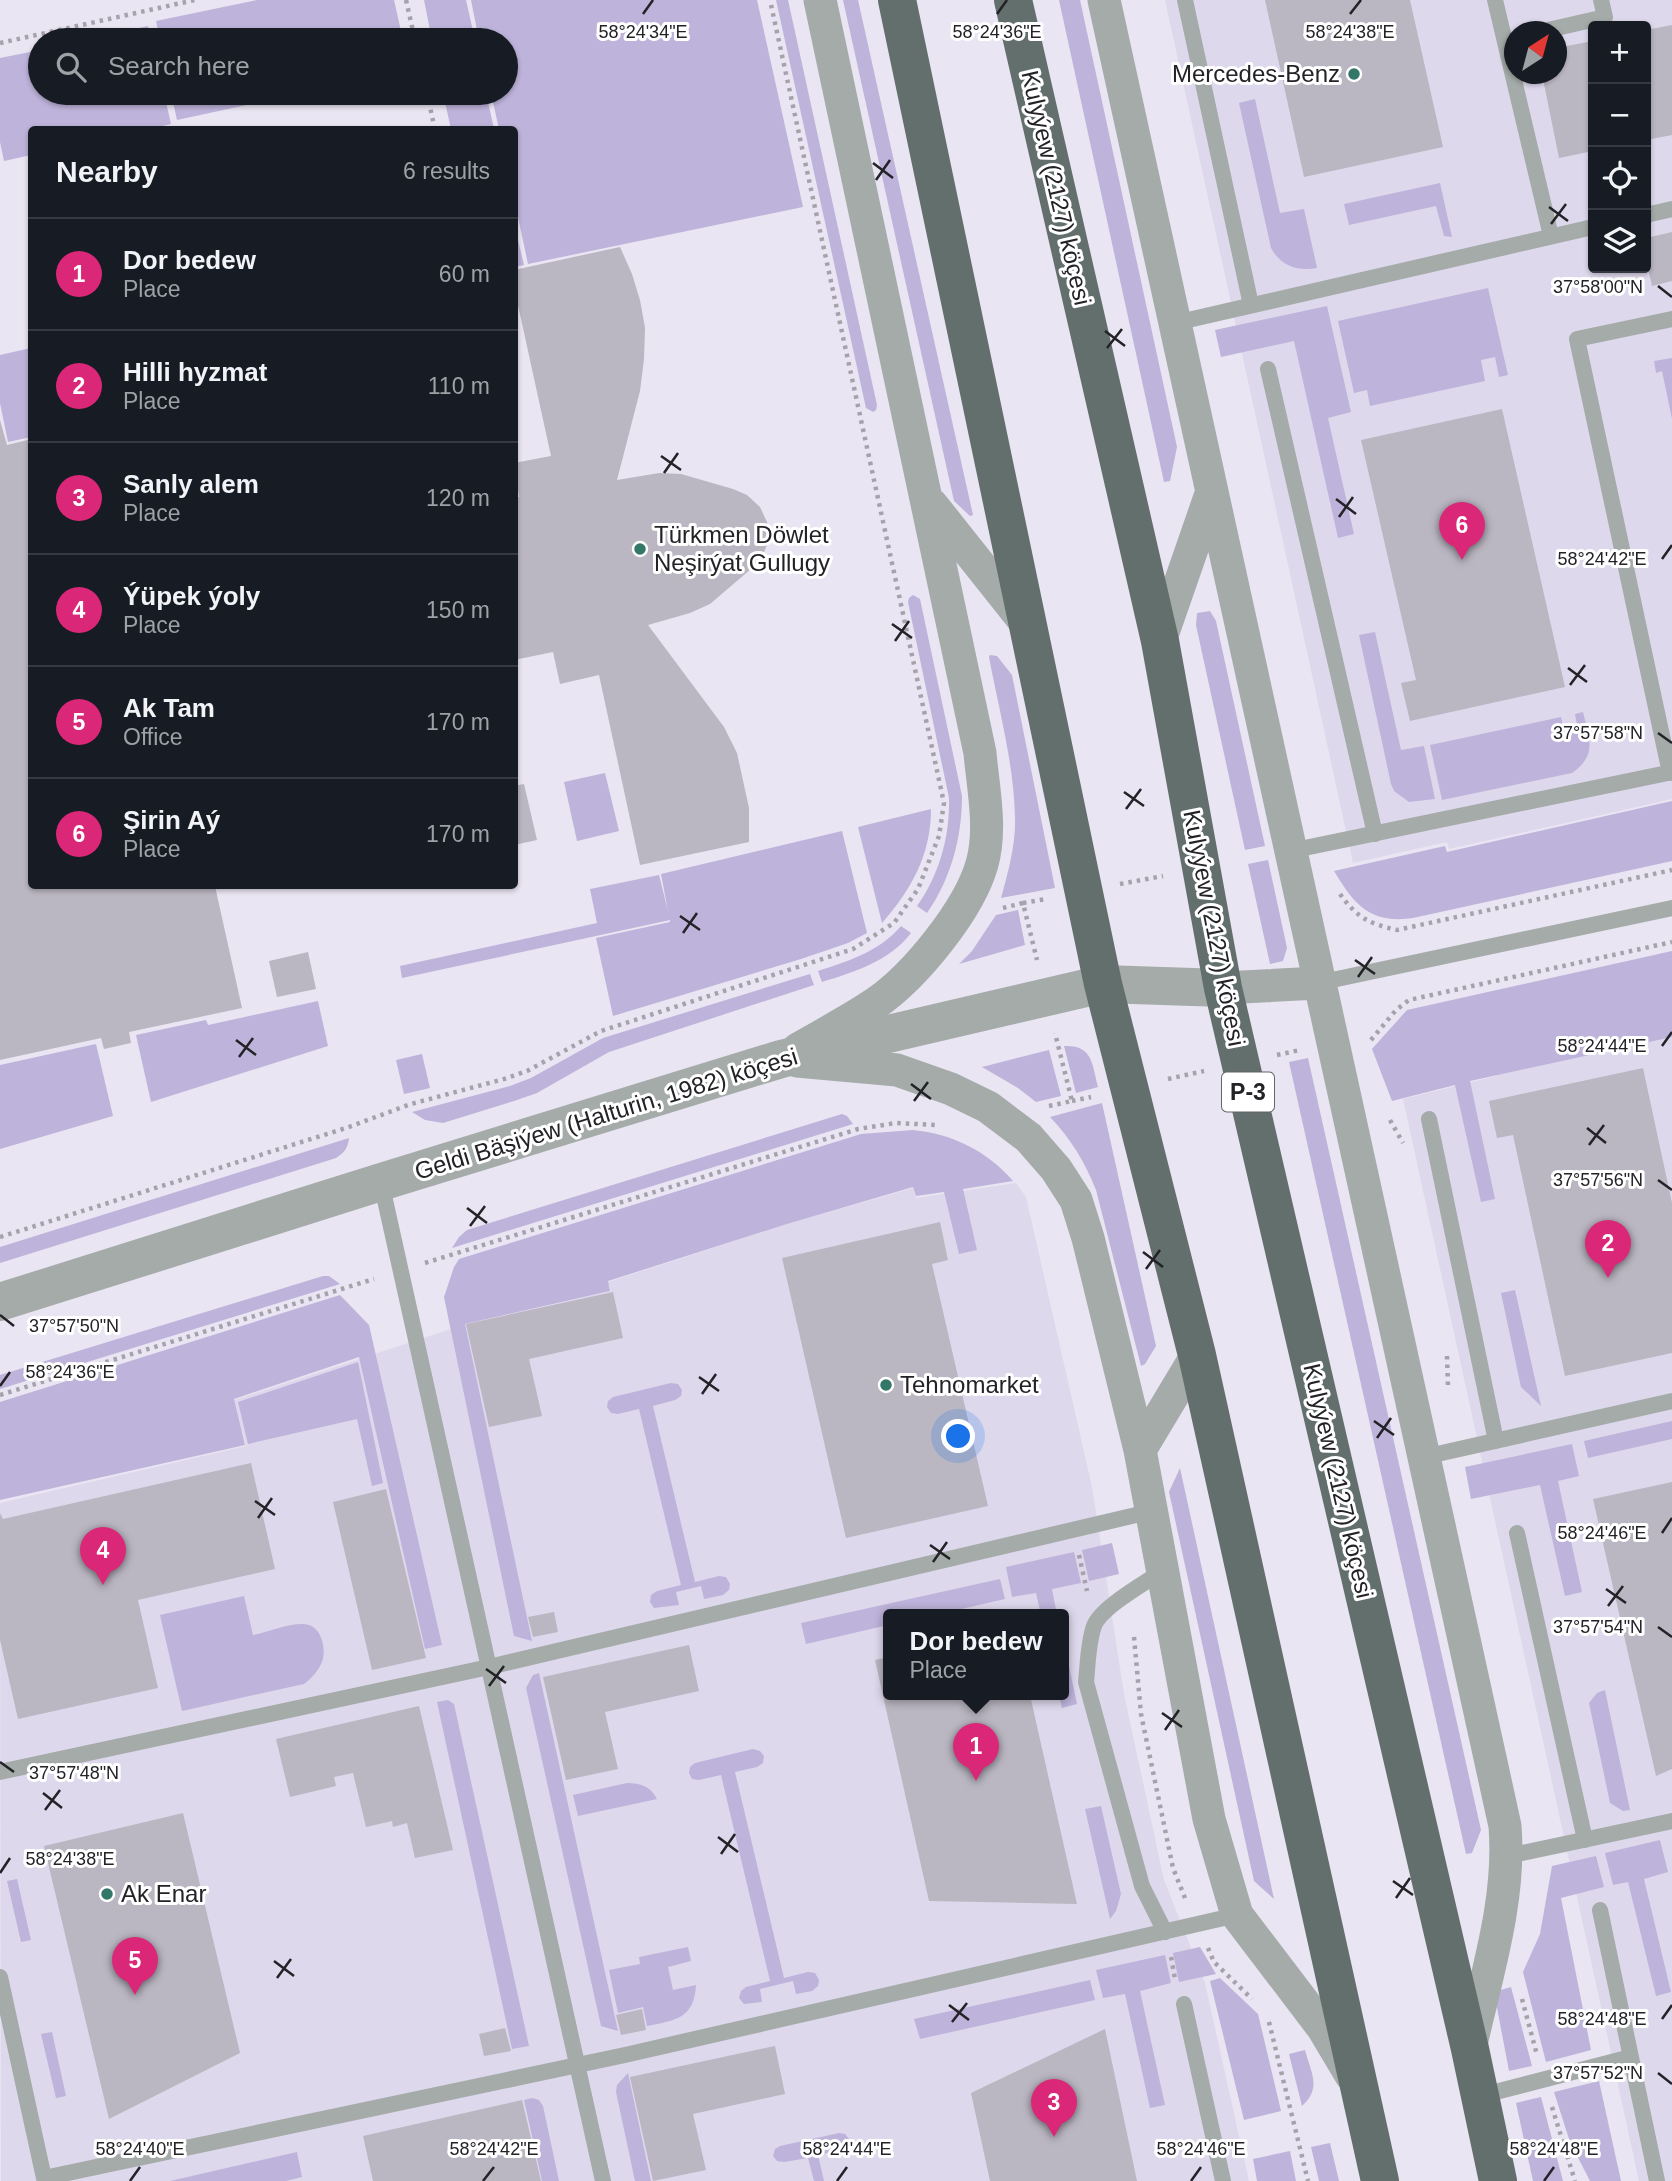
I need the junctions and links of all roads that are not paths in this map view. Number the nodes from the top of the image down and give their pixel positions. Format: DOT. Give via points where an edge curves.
graph roads {
  1 [pos="820,0"];
  2 [pos="897,0"];
  3 [pos="1013,0"];
  4 [pos="1104,0"];
  5 [pos="1185,0"];
  6 [pos="1495,0"];
  7 [pos="1601,0"];
  8 [pos="1504,24"];
  9 [pos="1567,26"];
  10 [pos="1519,84"];
  11 [pos="1672,209"];
  12 [pos="1651,214"];
  13 [pos="1588,228"];
  14 [pos="1551,236"];
  15 [pos="1251,305"];
  16 [pos="1672,319"];
  17 [pos="1175,323"];
  18 [pos="1268,369"];
  19 [pos="1211,494"];
  20 [pos="928,500"];
  21 [pos="1029,627"];
  22 [pos="1160,641"];
  23 [pos="1671,773"];
  24 [pos="1375,834"];
  25 [pos="1290,850"];
  26 [pos="1672,908"];
  27 [pos="1318,983"];
  28 [pos="1103,984"];
  29 [pos="1223,988"];
  30 [pos="781,1059"];
  31 [pos="1429,1119"];
  32 [pos="381,1182"];
  33 [pos="0,1303"];
  34 [pos="1197,1355"];
  35 [pos="1672,1401"];
  36 [pos="1496,1441"];
  37 [pos="1140,1450"];
  38 [pos="1424,1457"];
  39 [pos="1153,1511"];
  40 [pos="1517,1533"];
  41 [pos="1164,1570"];
  42 [pos="489,1667"];
  43 [pos="0,1772"];
  44 [pos="1672,1821"];
  45 [pos="1585,1839"];
  46 [pos="1508,1856"];
  47 [pos="1600,1910"];
  48 [pos="1237,1915"];
  49 [pos="1165,1932"];
  50 [pos="0,1977"];
  51 [pos="1184,2004"];
  52 [pos="1470,2049"];
  53 [pos="1631,2057"];
  54 [pos="577,2066"];
  55 [pos="1357,2085"];
  56 [pos="1480,2096"];
  57 [pos="603,2181"];
  58 [pos="1223,2181"];
  59 [pos="1380,2181"];
  60 [pos="1498,2181"];
  61 [pos="1657,2181"];
  1 -- 20 [label="street"];
  2 -- 21 [label="highway"];
  3 -- 22 [label="highway, Kulyýew (2127) köçesi / P-3"];
  4 -- 17 [label="street"];
  5 -- 15 [label="lane"];
  6 -- 8 [label="lane"];
  7 -- 9 [label="lane" via="1605,17"];
  10 -- 14 [label="lane"];
  11 -- 12 [label="lane"];
  13 -- 14 [label="lane"];
  14 -- 15 [label="lane"];
  15 -- 17 [label="lane"];
  16 -- 23 [label="lane" via="1577,339"];
  17 -- 19 [label="street"];
  18 -- 24 [label="lane"];
  19 -- 22 [label="street"];
  19 -- 25 [label="street"];
  20 -- 21 [label="street"];
  20 -- 30 [label="street" via="979,753 986,822 982,864 965,902 915,968 877,1002"];
  21 -- 28 [label="highway"];
  22 -- 29 [label="highway, Kulyýew (2127) köçesi / P-3"];
  23 -- 24 [label="lane"];
  24 -- 25 [label="lane"];
  25 -- 27 [label="street"];
  26 -- 27 [label="lane"];
  27 -- 29 [label="street"];
  27 -- 38 [label="street"];
  28 -- 29 [label="street, Geldi Bäşiýew (Halturin, 1982) köçesi"];
  28 -- 30 [label="street, Geldi Bäşiýew (Halturin, 1982) köçesi"];
  28 -- 34 [label="highway"];
  29 -- 52 [label="highway, Kulyýew (2127) köçesi / P-3"];
  30 -- 32 [label="street, Geldi Bäşiýew (Halturin, 1982) köçesi"];
  30 -- 37 [label="street" via="897,1070 988,1107 1029,1138 1076,1200"];
  31 -- 36 [label="lane"];
  32 -- 33 [label="street, Geldi Bäşiýew (Halturin, 1982) köçesi"];
  32 -- 42 [label="lane"];
  34 -- 37 [label="street"];
  34 -- 55 [label="highway"];
  35 -- 36 [label="lane"];
  36 -- 38 [label="lane"];
  37 -- 39 [label="street"];
  38 -- 46 [label="street"];
  39 -- 41 [label="street"];
  39 -- 42 [label="lane"];
  40 -- 45 [label="lane"];
  41 -- 48 [label="street" via="1209,1819"];
  41 -- 49 [label="lane" via="1121,1598 1095,1623 1086,1682 1142,1886"];
  42 -- 43 [label="lane"];
  42 -- 54 [label="lane"];
  44 -- 45 [label="lane"];
  45 -- 46 [label="lane"];
  46 -- 52 [label="street"];
  47 -- 53 [label="lane"];
  48 -- 49 [label="lane"];
  48 -- 55 [label="street" via="1323,2028"];
  49 -- 54 [label="lane"];
  50 -- 54 [label="lane" via="44,2178"];
  51 -- 58 [label="lane"];
  52 -- 56 [label="highway, Kulyýew (2127) köçesi / P-3"];
  53 -- 56 [label="lane"];
  53 -- 61 [label="lane"];
  54 -- 57 [label="lane"];
  55 -- 59 [label="highway"];
  56 -- 60 [label="highway, Kulyýew (2127) köçesi / P-3"];
}
